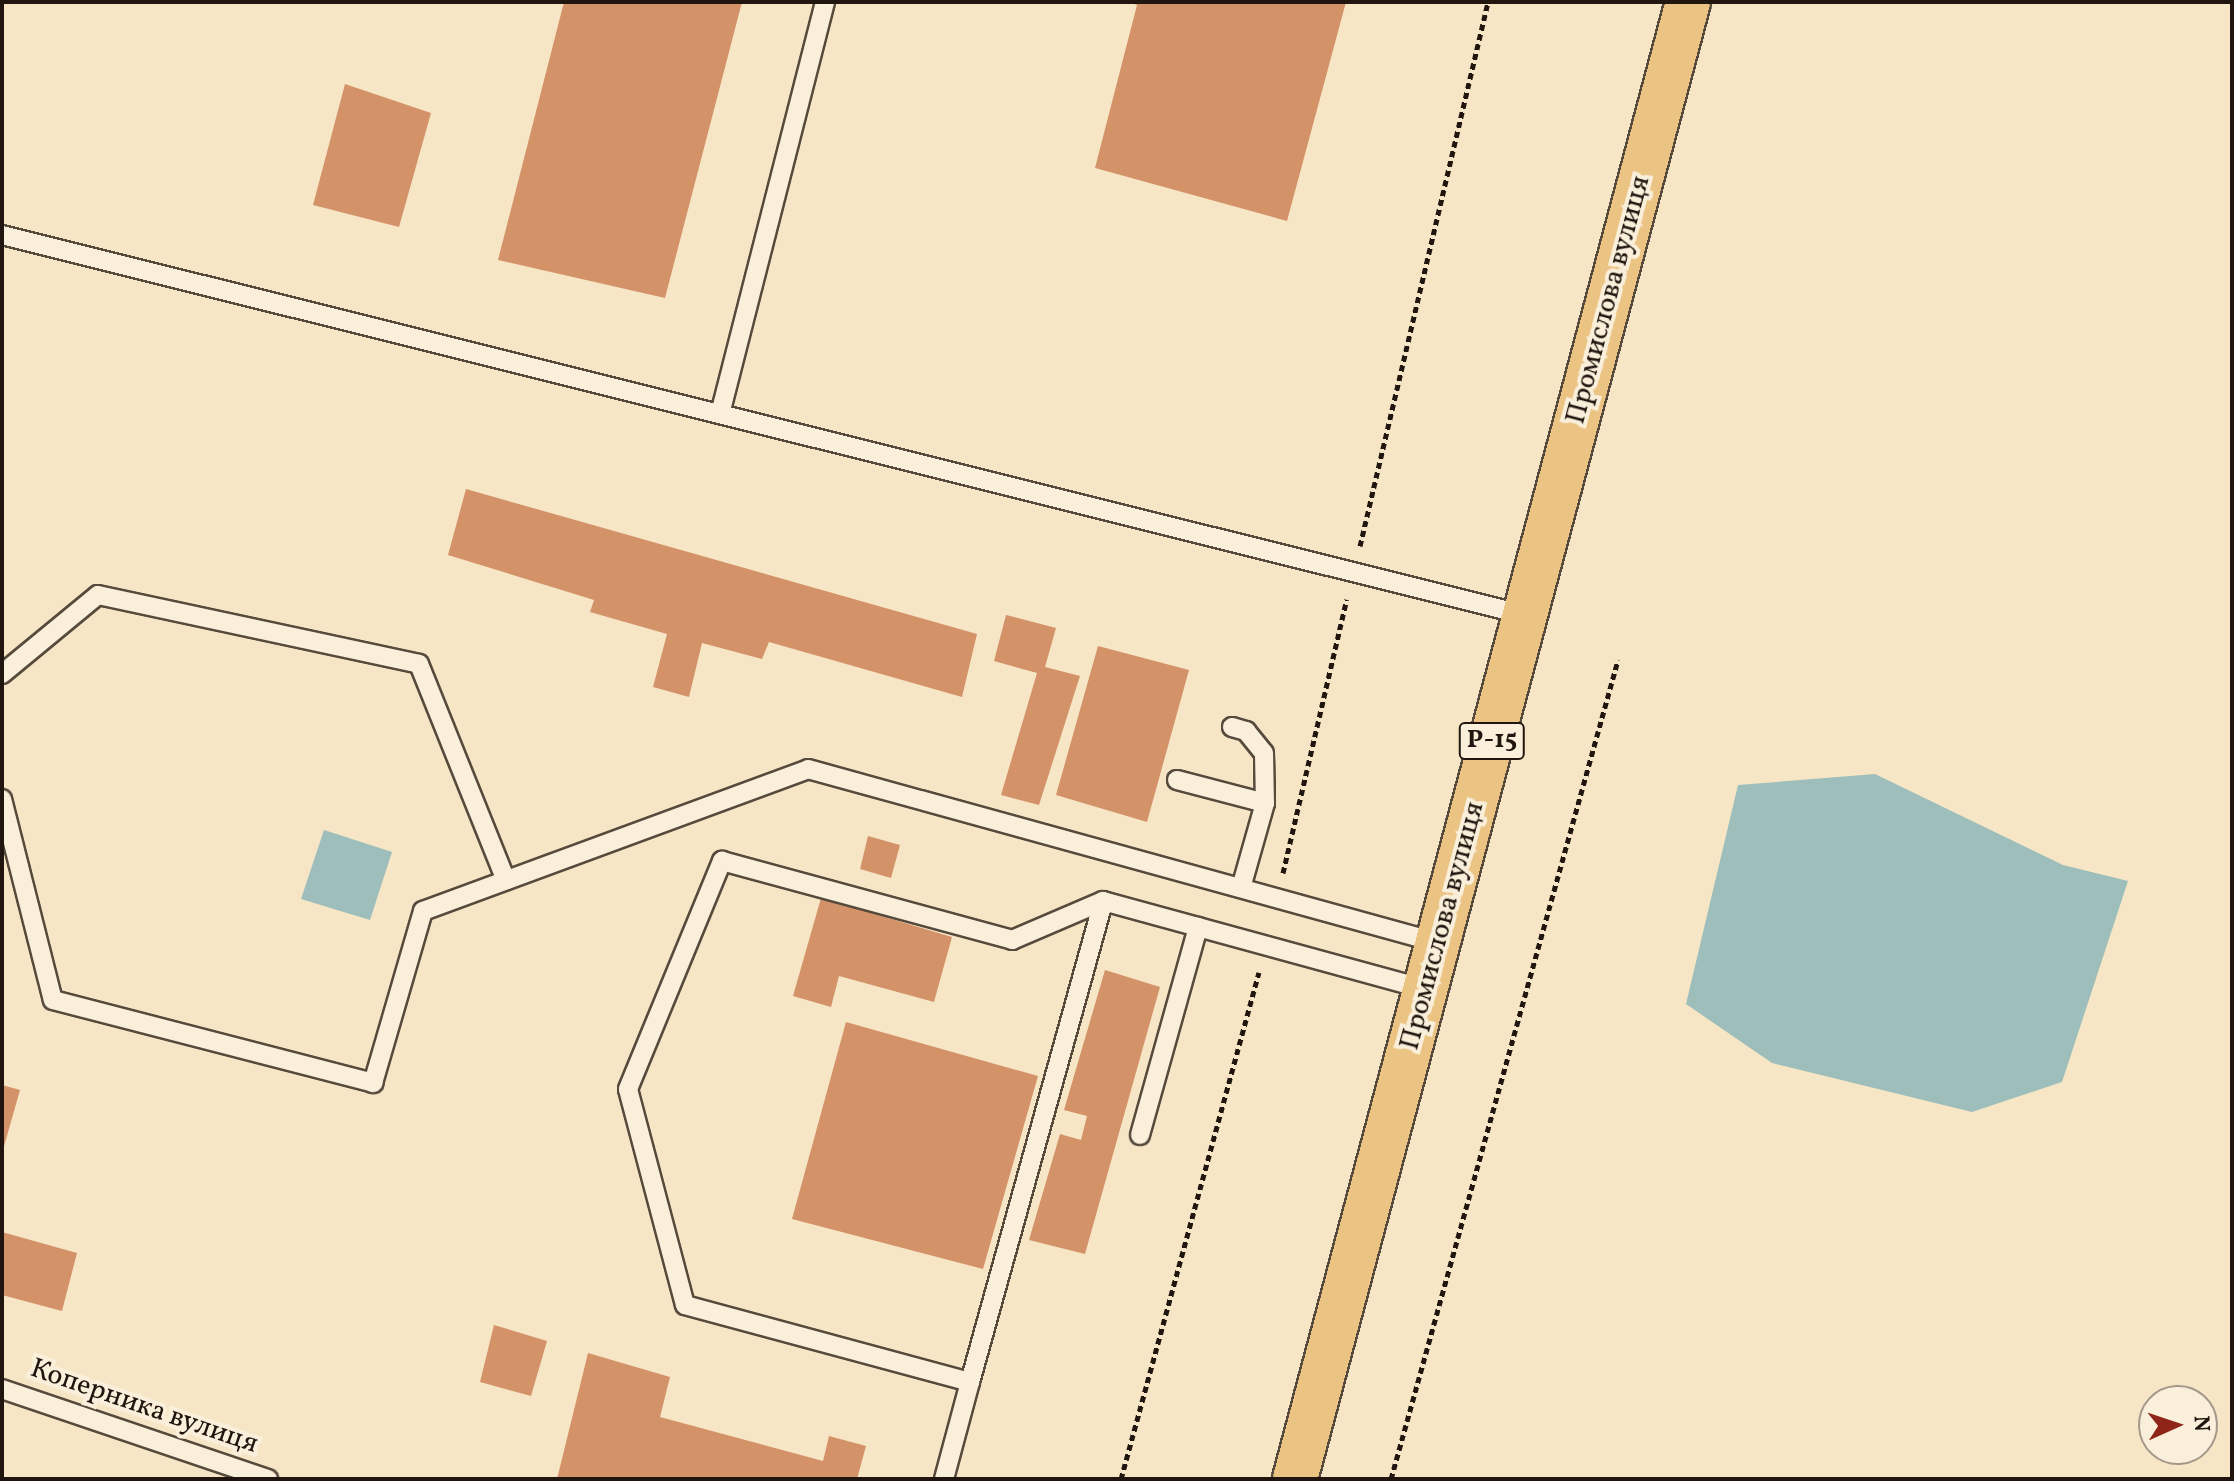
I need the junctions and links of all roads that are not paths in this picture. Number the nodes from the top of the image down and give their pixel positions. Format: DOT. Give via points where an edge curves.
graph roads {
  1 [pos="825,2"];
  2 [pos="1688,2"];
  3 [pos="2,235"];
  4 [pos="720,414"];
  5 [pos="1525,615"];
  6 [pos="2,674"];
  7 [pos="1232,727"];
  8 [pos="1177,780"];
  9 [pos="2,799"];
  10 [pos="1265,803"];
  11 [pos="506,880"];
  12 [pos="1241,888"];
  13 [pos="1103,901"];
  14 [pos="1198,927"];
  15 [pos="1439,943"];
  16 [pos="1427,990"];
  17 [pos="1140,1135"];
  18 [pos="970,1382"];
  19 [pos="2,1389"];
  20 [pos="268,1479"];
  21 [pos="944,1479"];
  22 [pos="1295,1479"];
  1 -- 4 [label="lane"];
  2 -- 5 [label="main road, Промислова вулиця / Р-15"];
  3 -- 4 [label="lane"];
  4 -- 5 [label="lane"];
  5 -- 15 [label="main road, Промислова вулиця / Р-15"];
  6 -- 11 [label="lane" via="98,595 419,664"];
  7 -- 10 [label="lane" via="1246,731 1264,753"];
  8 -- 10 [label="lane"];
  9 -- 11 [label="lane" via="53,1000 373,1083 423,911"];
  10 -- 12 [label="lane"];
  11 -- 12 [label="lane" via="808,769"];
  12 -- 15 [label="lane"];
  13 -- 14 [label="lane"];
  13 -- 18 [label="lane"];
  13 -- 18 [label="lane" via="1012,940 722,861 628,1089 685,1305"];
  14 -- 16 [label="lane"];
  14 -- 17 [label="lane"];
  15 -- 16 [label="main road, Промислова вулиця / Р-15"];
  16 -- 22 [label="main road, Промислова вулиця / Р-15"];
  18 -- 21 [label="lane"];
  19 -- 20 [label="lane, Коперника вулиця"];
}
